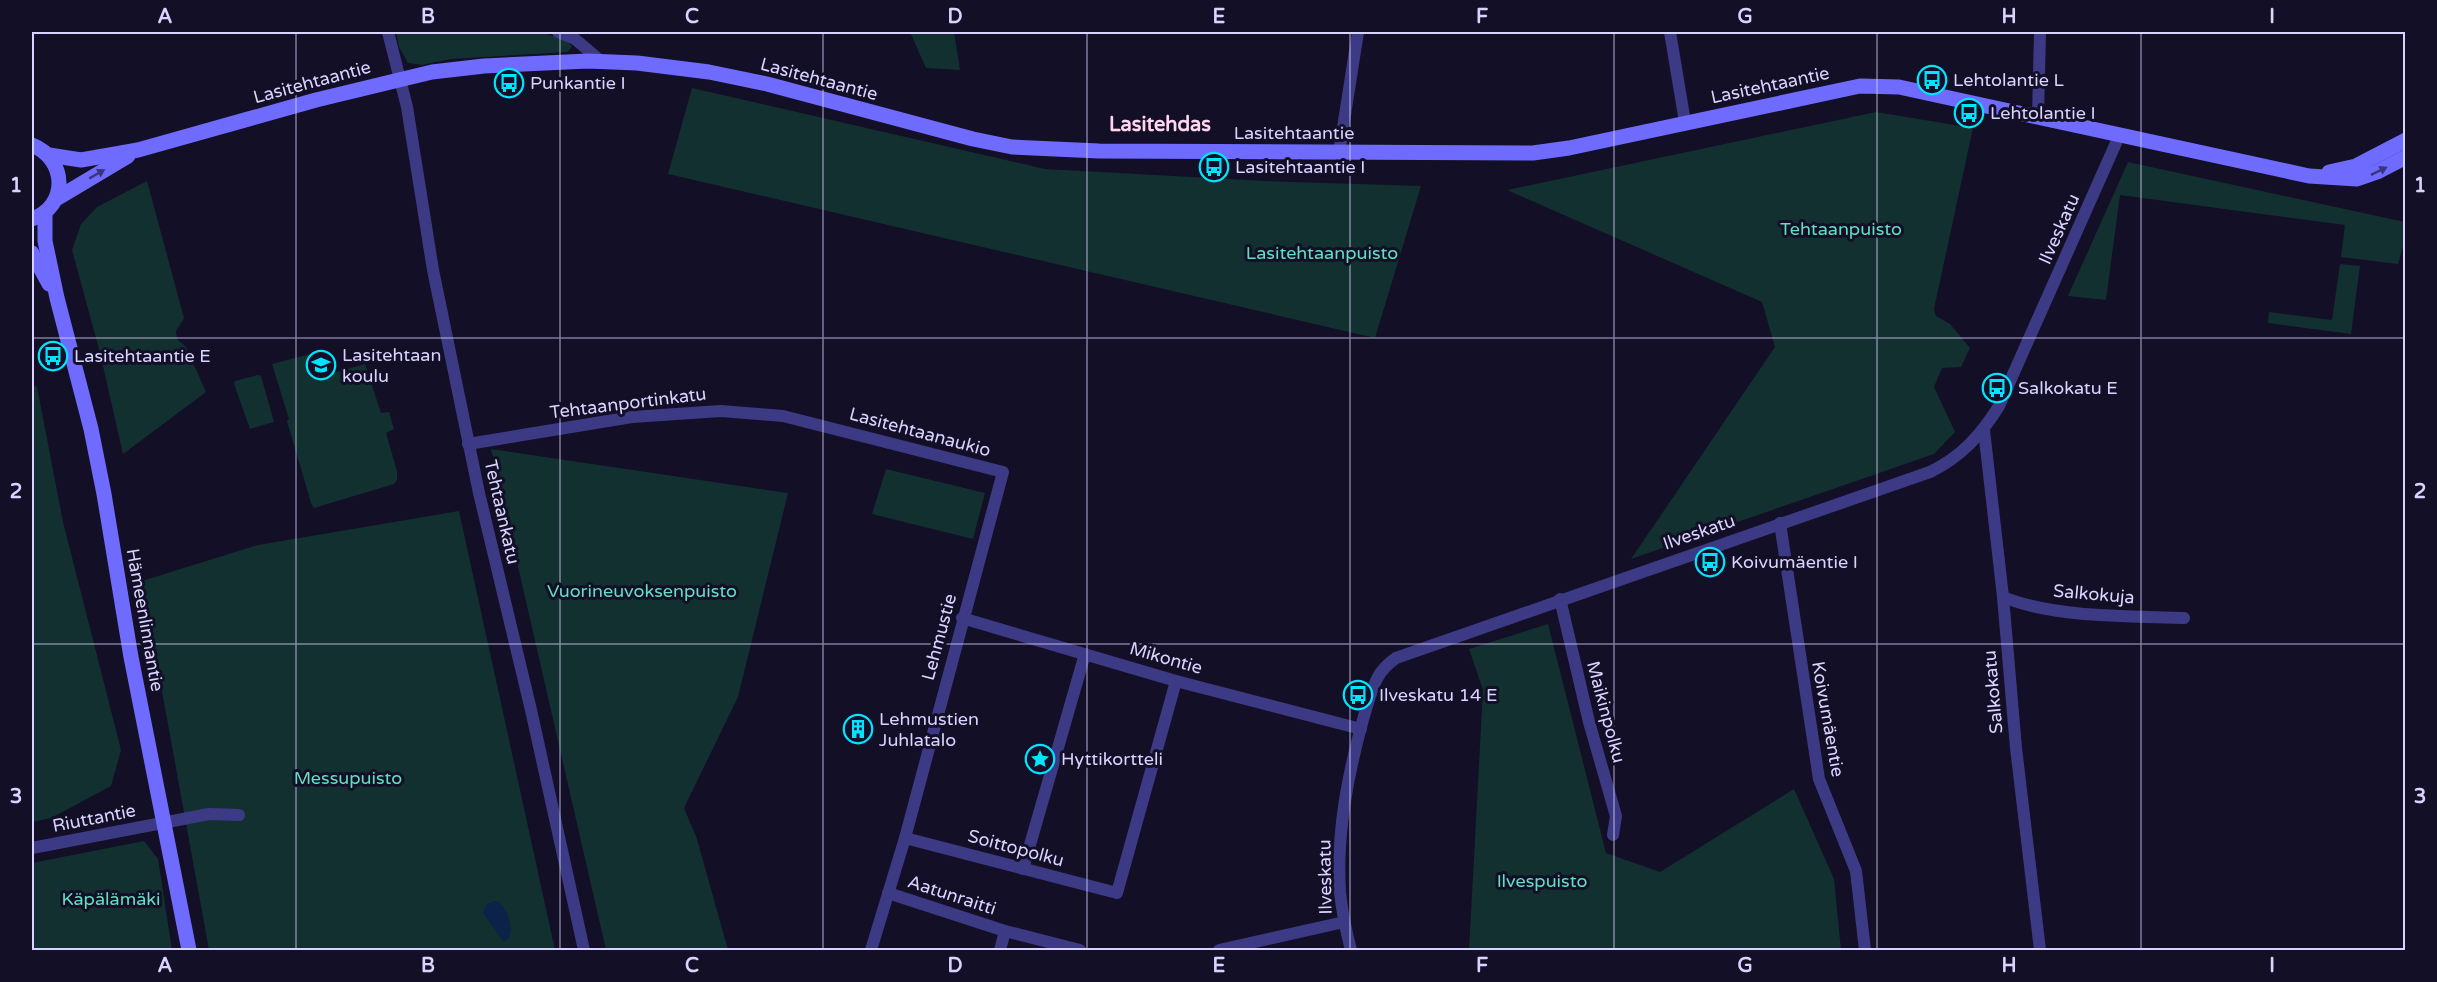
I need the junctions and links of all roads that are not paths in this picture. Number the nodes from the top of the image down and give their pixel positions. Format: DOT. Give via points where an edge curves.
graph roads {
  1 [pos="388,32"];
  2 [pos="558,32"];
  3 [pos="1358,32"];
  4 [pos="1670,32"];
  5 [pos="2040,32"];
  6 [pos="602,62"];
  7 [pos="399,79"];
  8 [pos="2038,116"];
  9 [pos="1685,122"];
  10 [pos="32,133"];
  11 [pos="2120,134"];
  12 [pos="2406,140"];
  13 [pos="42,150"];
  14 [pos="138,150"];
  15 [pos="1339,153"];
  16 [pos="2406,157"];
  17 [pos="2309,176"];
  18 [pos="56,199"];
  19 [pos="38,216"];
  20 [pos="32,253"];
  21 [pos="57,298"];
  22 [pos="828,427"];
  23 [pos="1984,430"];
  24 [pos="468,444"];
  25 [pos="1003,472"];
  26 [pos="1779,523"];
  27 [pos="2003,597"];
  28 [pos="1560,599"];
  29 [pos="962,618"];
  30 [pos="2184,618"];
  31 [pos="1085,654"];
  32 [pos="1176,681"];
  33 [pos="1361,729"];
  34 [pos="239,815"];
  35 [pos="163,822"];
  36 [pos="1613,835"];
  37 [pos="905,838"];
  38 [pos="32,849"];
  39 [pos="1023,869"];
  40 [pos="888,892"];
  41 [pos="1344,922"];
  42 [pos="1005,931"];
  43 [pos="189,951"];
  44 [pos="584,951"];
  45 [pos="871,951"];
  46 [pos="1000,951"];
  47 [pos="1080,951"];
  48 [pos="1219,951"];
  49 [pos="1351,951"];
  50 [pos="1865,951"];
  51 [pos="2040,951"];
  1 -- 7 [label="street, Tehtaankatu"];
  2 -- 6 [label="street" via="576,39"];
  3 -- 15 [label="street"];
  4 -- 9 [label="street"];
  5 -- 8 [label="street"];
  6 -- 7 [label="street, Lasitehtaantie" via="484,66"];
  6 -- 15 [label="street, Lasitehtaantie" via="710,72 1012,147"];
  7 -- 14 [label="street, Lasitehtaantie"];
  7 -- 24 [label="street, Tehtaankatu"];
  8 -- 9 [label="street, Lasitehtaantie" via="1899,87 1860,86"];
  8 -- 11 [label="street, Lasitehtaantie"];
  9 -- 15 [label="street, Lasitehtaantie" via="1533,153"];
  10 -- 13 [label="street"];
  11 -- 17 [label="street, Lasitehtaantie"];
  11 -- 23 [label="street, Ilveskatu" via="1999,406"];
  12 -- 17 [label="street, Lasitehtaantie" via="2356,166"];
  13 -- 14 [label="street, Lasitehtaantie" via="81,160"];
  13 -- 18 [label="street" via="59,176"];
  18 -- 14 [label="street, Lasitehtaantie, one-way"];
  17 -- 16 [label="street, Lasitehtaantie, one-way" via="2357,179"];
  18 -- 19 [label="street, Lasitehtaantie"];
  19 -- 21 [label="street, Hämeenlinnantie"];
  20 -- 21 [label="street, Hämeenlinnantie"];
  21 -- 35 [label="street, Hämeenlinnantie" via="105,494"];
  22 -- 24 [label="street, Tehtaanportinkatu" via="783,416 704,411 584,423"];
  22 -- 25 [label="street, Lasitehtaanaukio"];
  23 -- 26 [label="street, Ilveskatu" via="1947,464 1930,472"];
  23 -- 27 [label="street, Salkokatu"];
  24 -- 44 [label="street, Tehtaankatu"];
  25 -- 29 [label="street, Lehmustie"];
  26 -- 28 [label="street, Ilveskatu"];
  26 -- 50 [label="street, Koivumäentie" via="1819,779 1856,871"];
  27 -- 30 [label="street, Salkokuja" via="2055,610"];
  27 -- 51 [label="street, Salkokatu"];
  28 -- 33 [label="street, Ilveskatu" via="1396,658 1378,677"];
  28 -- 36 [label="street, Maikinpolku" via="1616,816"];
  29 -- 31 [label="street, Mikontie"];
  29 -- 37 [label="street, Lehmustie"];
  31 -- 32 [label="street, Mikontie"];
  31 -- 39 [label="street"];
  32 -- 33 [label="street, Mikontie"];
  32 -- 39 [label="street, Soittopolku" via="1117,893"];
  33 -- 41 [label="street, Ilveskatu" via="1348,779 1342,825 1340,893"];
  34 -- 35 [label="street, Riuttantie" via="209,814"];
  35 -- 38 [label="street, Riuttantie"];
  35 -- 43 [label="street, Hämeenlinnantie"];
  37 -- 39 [label="street, Soittopolku"];
  37 -- 40 [label="street, Lehmustie"];
  40 -- 42 [label="street, Aatunraitti"];
  40 -- 45 [label="street, Lehmustie"];
  41 -- 48 [label="street"];
  41 -- 49 [label="street, Ilveskatu"];
  42 -- 46 [label="street"];
  42 -- 47 [label="street, Aatunraitti"];
}
